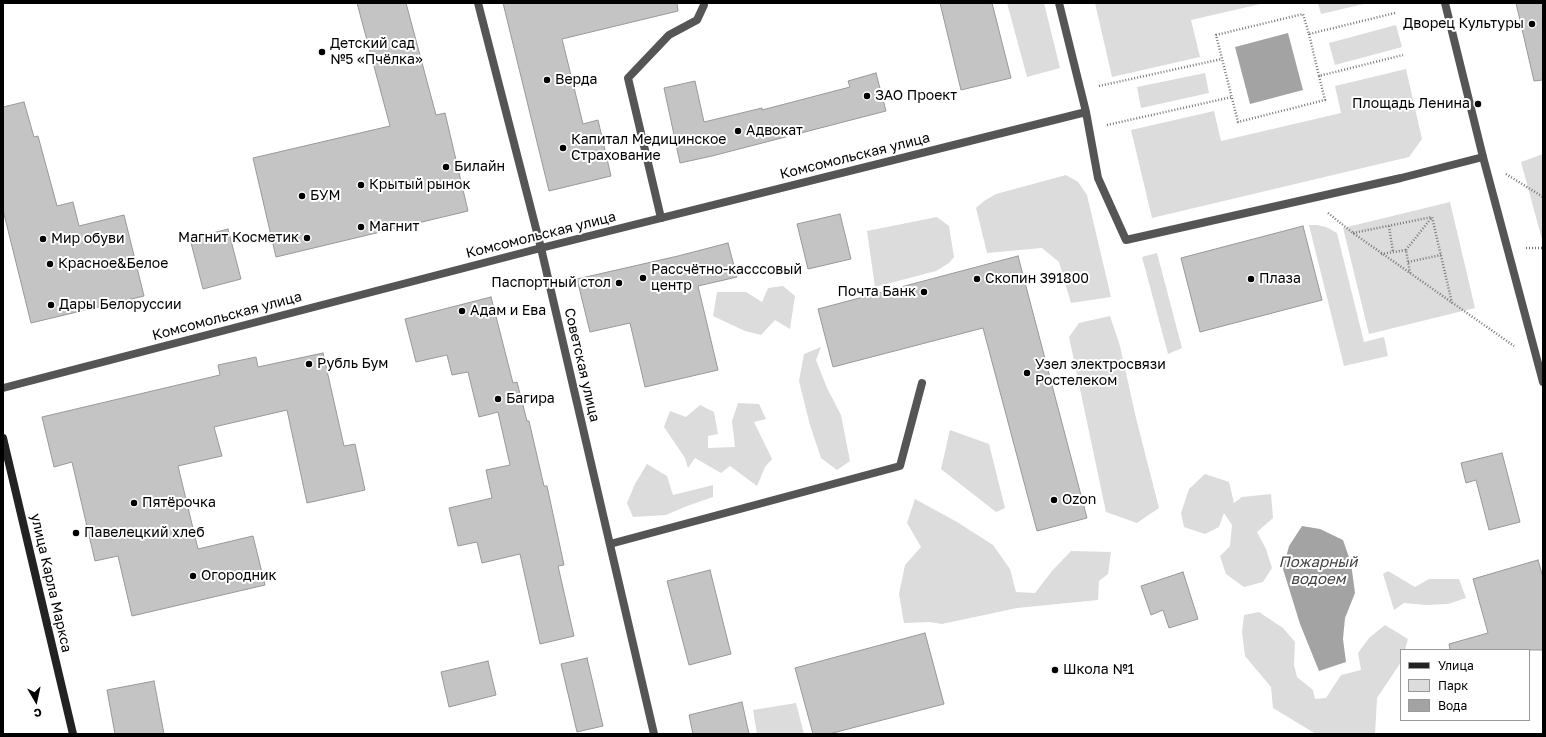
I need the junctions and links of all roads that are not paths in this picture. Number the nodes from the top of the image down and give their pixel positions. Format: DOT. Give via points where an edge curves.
graph roads {
  1 [pos="478,3"];
  2 [pos="704,3"];
  3 [pos="1059,3"];
  4 [pos="1445,3"];
  5 [pos="1086,112"];
  6 [pos="1484,159"];
  7 [pos="662,218"];
  8 [pos="541,248"];
  9 [pos="1543,382"];
  10 [pos="922,383"];
  11 [pos="3,388"];
  12 [pos="3,438"];
  13 [pos="610,544"];
  14 [pos="73,734"];
  15 [pos="654,734"];
  1 -- 8 [label="street, Советская улица"];
  2 -- 7 [label="street" via="697,20 669,35 628,78"];
  3 -- 5 [label="street"];
  4 -- 6 [label="street"];
  5 -- 6 [label="street" via="1098,178 1126,240"];
  5 -- 7 [label="street, Комсомольская улица"];
  6 -- 9 [label="street"];
  7 -- 8 [label="street, Комсомольская улица"];
  8 -- 11 [label="street, Комсомольская улица"];
  8 -- 13 [label="street, Советская улица"];
  10 -- 13 [label="street" via="900,466"];
  12 -- 14 [label="main road, улица Карла Маркса"];
  13 -- 15 [label="street, Советская улица"];
}
